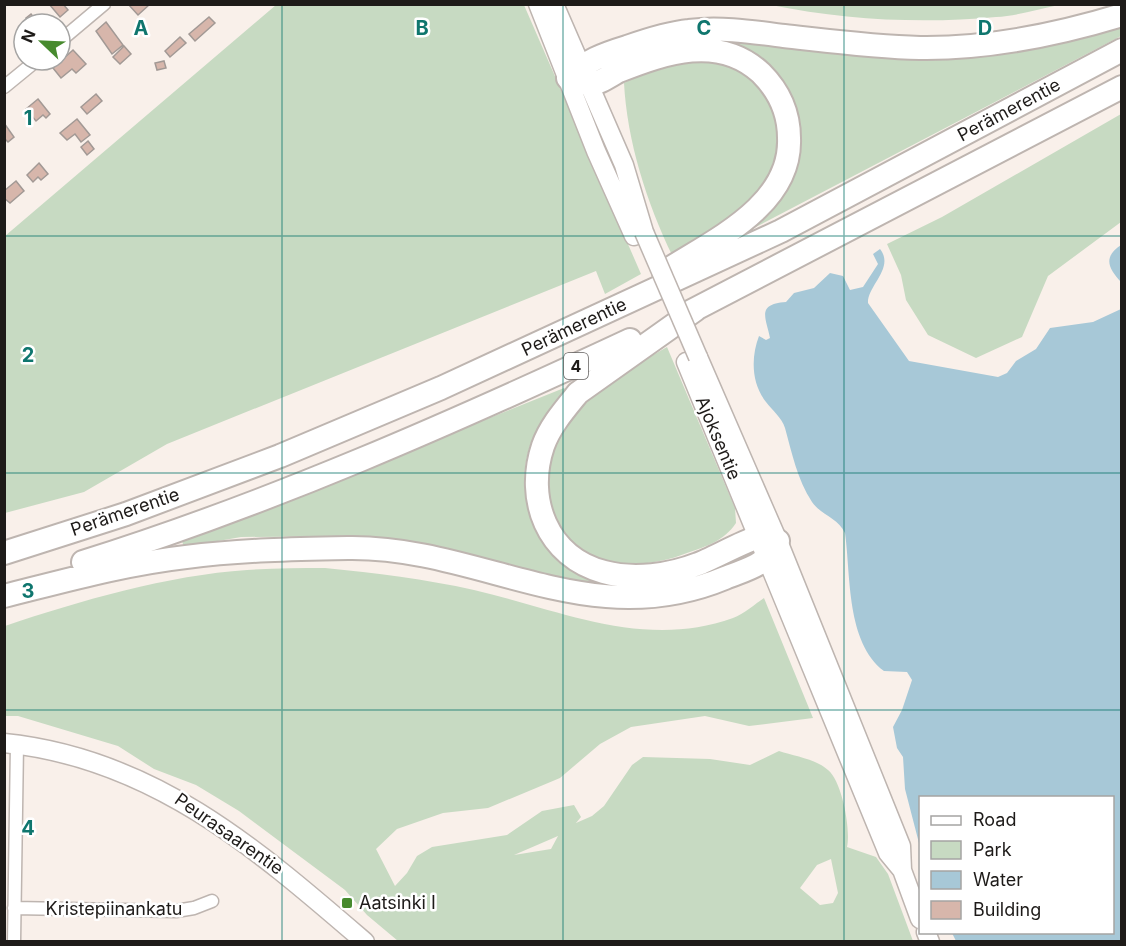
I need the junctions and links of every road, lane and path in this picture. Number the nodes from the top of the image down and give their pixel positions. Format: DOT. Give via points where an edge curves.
graph roads {
  1 [pos="104,4"];
  2 [pos="538,4"];
  3 [pos="554,4"];
  4 [pos="1122,15"];
  5 [pos="72,31"];
  6 [pos="1122,50"];
  7 [pos="22,72"];
  8 [pos="580,76"];
  9 [pos="4,87"];
  10 [pos="1122,87"];
  11 [pos="695,310"];
  12 [pos="589,320"];
  13 [pos="769,546"];
  14 [pos="4,553"];
  15 [pos="4,587"];
  16 [pos="4,596"];
  17 [pos="11,743"];
  18 [pos="9,883"];
  19 [pos="212,901"];
  20 [pos="14,908"];
  21 [pos="919,914"];
  22 [pos="14,942"];
  23 [pos="365,942"];
  1 -- 5 [label="street"];
  2 -- 8 [label="main road, Ajoksentie"];
  3 -- 8 [label="main road, Ajoksentie"];
  4 -- 8 [label="highway" via="1062,33 990,44 922,48 740,30 690,30 642,41"];
  6 -- 12 [label="highway, Perämerentie / 4" via="781,231"];
  7 -- 9 [label="street"];
  8 -- 12 [label="highway" via="663,54 717,51 753,66 773,87 789,123 790,142 777,184 751,214"];
  8 -- 13 [label="main road, Ajoksentie" via="639,234"];
  10 -- 11 [label="highway, Perämerentie / 4"];
  11 -- 13 [label="highway" via="596,378 565,409 544,444 538,464 536,483 541,518 555,542 578,561 606,573 638,577 673,572"];
  11 -- 15 [label="highway, Perämerentie / 4" via="503,400 309,482"];
  12 -- 14 [label="highway, Perämerentie / 4" via="280,456 126,514"];
  13 -- 16 [label="highway" via="712,583 675,594 630,599 553,590 406,553 352,548 259,550 185,557 122,567"];
  13 -- 21 [label="main road, Ajoksentie" via="901,846 902,870"];
  17 -- 18 [label="street"];
  17 -- 23 [label="main road, Peurasaarentie" via="91,760 167,792 244,840"];
  18 -- 20 [label="street"];
  19 -- 20 [label="street, Kristepiinankatu" via="176,911"];
  20 -- 22 [label="street"];
}
